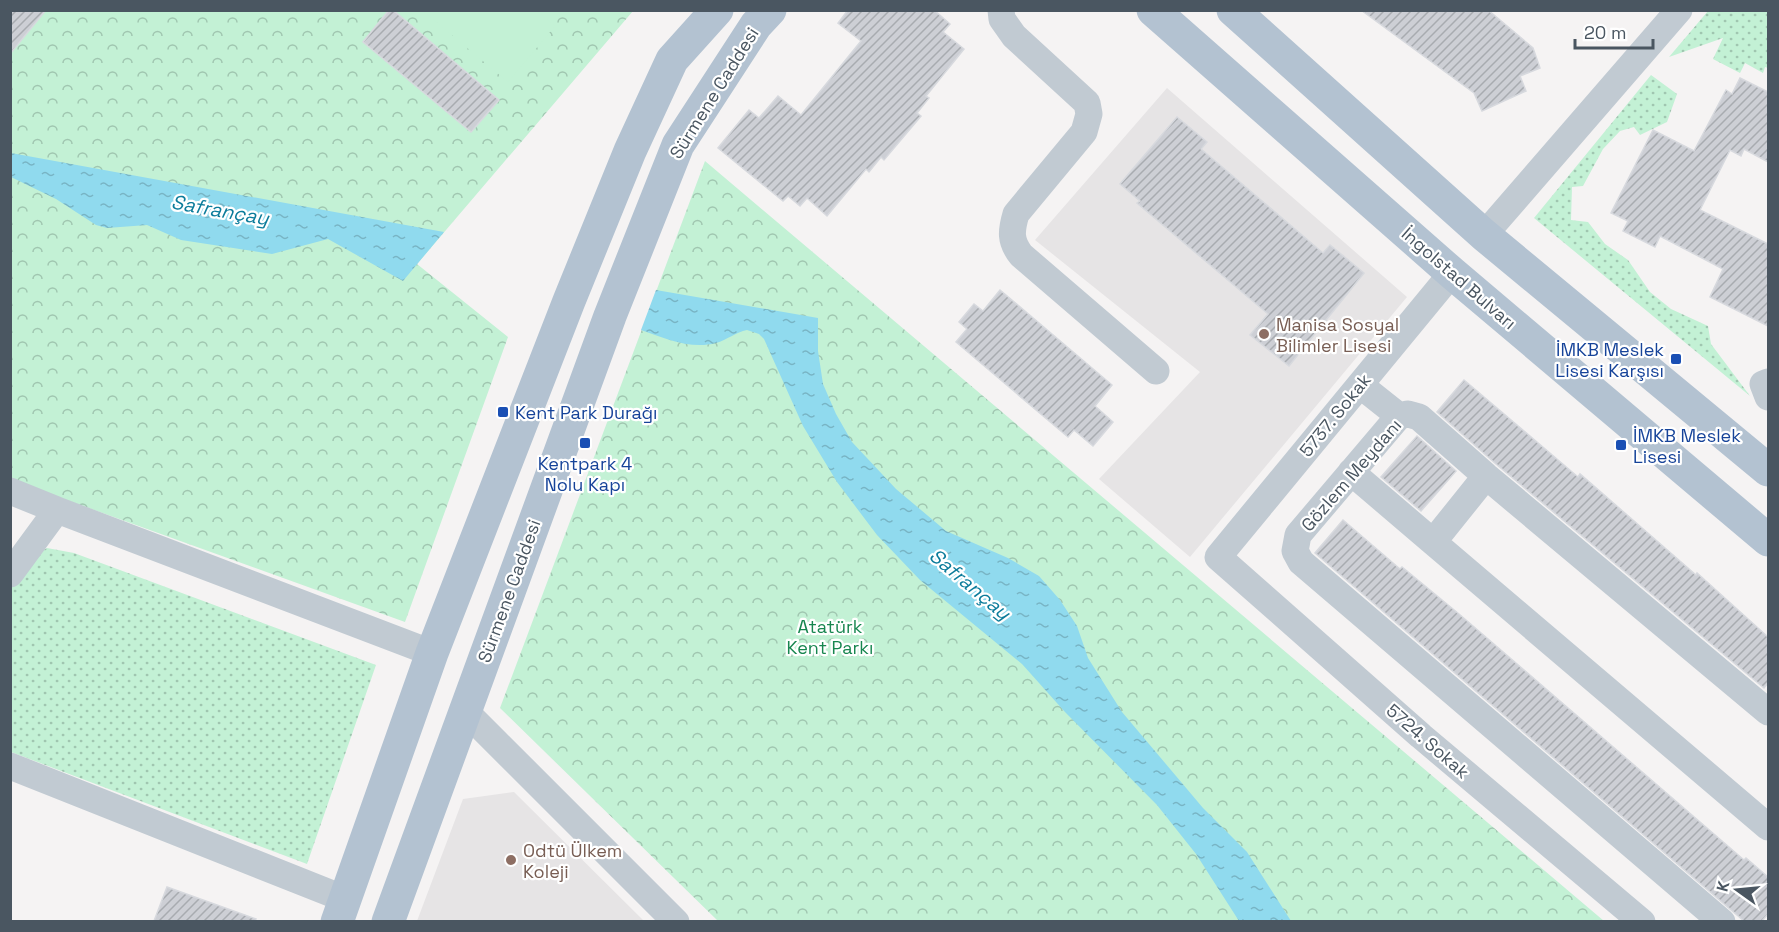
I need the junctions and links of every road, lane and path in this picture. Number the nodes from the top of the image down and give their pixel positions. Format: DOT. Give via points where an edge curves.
graph roads {
  1 [pos="717,10"];
  2 [pos="770,10"];
  3 [pos="1001,10"];
  4 [pos="1152,10"];
  5 [pos="1233,10"];
  6 [pos="1679,10"];
  7 [pos="1484,235"];
  8 [pos="1452,273"];
  9 [pos="569,301"];
  10 [pos="609,316"];
  11 [pos="1156,371"];
  12 [pos="1768,382"];
  13 [pos="1359,385"];
  14 [pos="1768,397"];
  15 [pos="1399,416"];
  16 [pos="1768,470"];
  17 [pos="1351,472"];
  18 [pos="1486,476"];
  19 [pos="10,491"];
  20 [pos="57,510"];
  21 [pos="1768,540"];
  22 [pos="1433,542"];
  23 [pos="1218,557"];
  24 [pos="10,574"];
  25 [pos="432,654"];
  26 [pos="414,706"];
  27 [pos="1768,712"];
  28 [pos="463,717"];
  29 [pos="10,766"];
  30 [pos="1768,827"];
  31 [pos="341,910"];
  32 [pos="388,921"];
  33 [pos="676,921"];
  34 [pos="1642,921"];
  35 [pos="1722,921"];
  1 -- 9 [label="main road" via="672,60"];
  2 -- 10 [label="main road, Sürmene Caddesi" via="756,25 678,145"];
  3 -- 11 [label="street" via="1002,19 1014,36 1087,103 1089,114 1084,132 1016,214 1011,229 1013,245"];
  4 -- 8 [label="main road, İngolstad Bulvarı"];
  5 -- 7 [label="main road"];
  6 -- 7 [label="street"];
  7 -- 16 [label="main road"];
  8 -- 13 [label="street, 5737. Sokak"];
  8 -- 21 [label="main road, İngolstad Bulvarı"];
  9 -- 10 [label="main road"];
  9 -- 25 [label="main road"];
  10 -- 28 [label="main road, Sürmene Caddesi"];
  12 -- 14 [label="street" via="1763,384"];
  13 -- 15 [label="street"];
  13 -- 23 [label="street, 5737. Sokak"];
  15 -- 17 [label="street, Gözlem Meydanı"];
  15 -- 18 [label="street, Gözlem Meydanı" via="1419,417"];
  17 -- 22 [label="street"];
  17 -- 35 [label="street, Gözlem Meydanı" via="1298,535 1295,550 1301,562"];
  18 -- 22 [label="street"];
  18 -- 27 [label="street, Gözlem Meydanı"];
  19 -- 20 [label="street"];
  20 -- 24 [label="street"];
  20 -- 25 [label="street"];
  22 -- 30 [label="street"];
  23 -- 34 [label="street, 5724. Sokak" via="1421,736"];
  25 -- 26 [label="main road"];
  26 -- 28 [label="main road"];
  26 -- 31 [label="main road"];
  28 -- 32 [label="main road, Sürmene Caddesi"];
  28 -- 33 [label="street"];
  29 -- 31 [label="street"];
}
